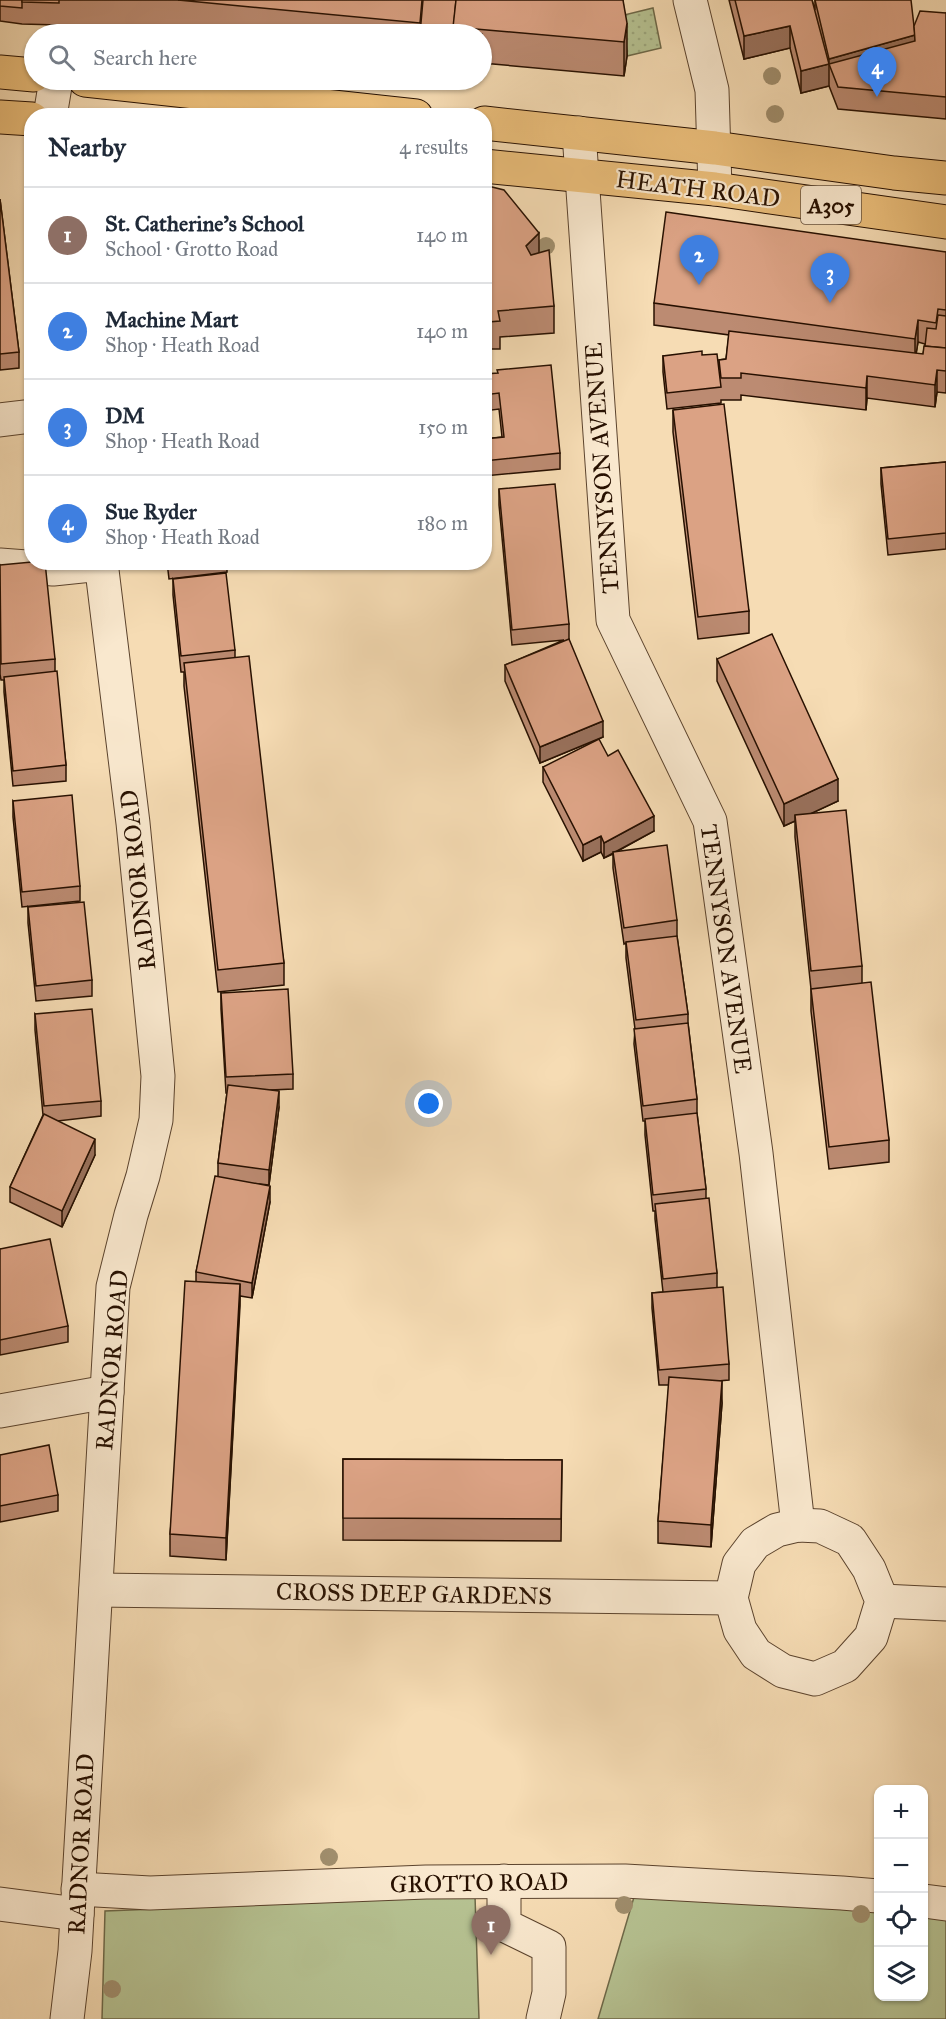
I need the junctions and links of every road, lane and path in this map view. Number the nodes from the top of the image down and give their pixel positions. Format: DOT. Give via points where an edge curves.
graph roads {
  1 [pos="690,0"];
  2 [pos="0,72"];
  3 [pos="24,74"];
  4 [pos="54,90"];
  5 [pos="177,90"];
  6 [pos="51,108"];
  7 [pos="342,108"];
  8 [pos="0,117"];
  9 [pos="24,118"];
  10 [pos="492,124"];
  11 [pos="579,133"];
  12 [pos="715,148"];
  13 [pos="492,166"];
  14 [pos="582,176"];
  15 [pos="946,178"];
  16 [pos="715,189"];
  17 [pos="946,222"];
  18 [pos="24,417"];
  19 [pos="0,420"];
  20 [pos="0,565"];
  21 [pos="24,567"];
  22 [pos="102,570"];
  23 [pos="107,1392"];
  24 [pos="0,1411"];
  25 [pos="798,1525"];
  26 [pos="96,1590"];
  27 [pos="732,1599"];
  28 [pos="882,1601"];
  29 [pos="946,1604"];
  30 [pos="504,1881"];
  31 [pos="874,1896"];
  32 [pos="78,1901"];
  33 [pos="928,1902"];
  34 [pos="0,1904"];
  35 [pos="946,1904"];
  36 [pos="67,2019"];
  37 [pos="543,2019"];
  1 -- 12 [label="street" via="712,90"];
  2 -- 3 [label="main road"];
  4 -- 6 [label="street"];
  5 -- 7 [label="main road"];
  8 -- 9 [label="main road"];
  10 -- 11 [label="main road, HEATH ROAD / A305"];
  11 -- 12 [label="main road, HEATH ROAD / A305"];
  11 -- 14 [label="street, TENNYSON AVENUE"];
  12 -- 15 [label="main road, HEATH ROAD / A305"];
  12 -- 16 [label="street"];
  13 -- 14 [label="main road, HEATH ROAD / A305"];
  14 -- 16 [label="main road, HEATH ROAD / A305"];
  14 -- 25 [label="street, TENNYSON AVENUE" via="613,620 710,821 756,1153"];
  16 -- 17 [label="main road, HEATH ROAD / A305"];
  18 -- 19 [label="street"];
  20 -- 21 [label="street"];
  22 -- 23 [label="street, RADNOR ROAD" via="133,823 158,1076 156,1120 113,1287"];
  23 -- 24 [label="street"];
  23 -- 26 [label="street, RADNOR ROAD"];
  25 -- 27 [label="street" via="777,1530 755,1543 739,1564"];
  25 -- 28 [label="street" via="820,1526 850,1540 869,1569"];
  26 -- 27 [label="street, CROSS DEEP GARDENS"];
  26 -- 32 [label="street, RADNOR ROAD"];
  27 -- 28 [label="street" via="740,1630 756,1654 783,1671 815,1679 845,1666 872,1637"];
  28 -- 29 [label="street"];
  30 -- 31 [label="street, GROTTO ROAD" via="625,1881"];
  30 -- 32 [label="street, GROTTO ROAD" via="150,1893"];
  30 -- 37 [label="street" via="504,1925 549,1947 549,1993"];
  32 -- 34 [label="street, GROTTO ROAD"];
  32 -- 36 [label="street, RADNOR ROAD"];
  33 -- 35 [label="street"];
}
